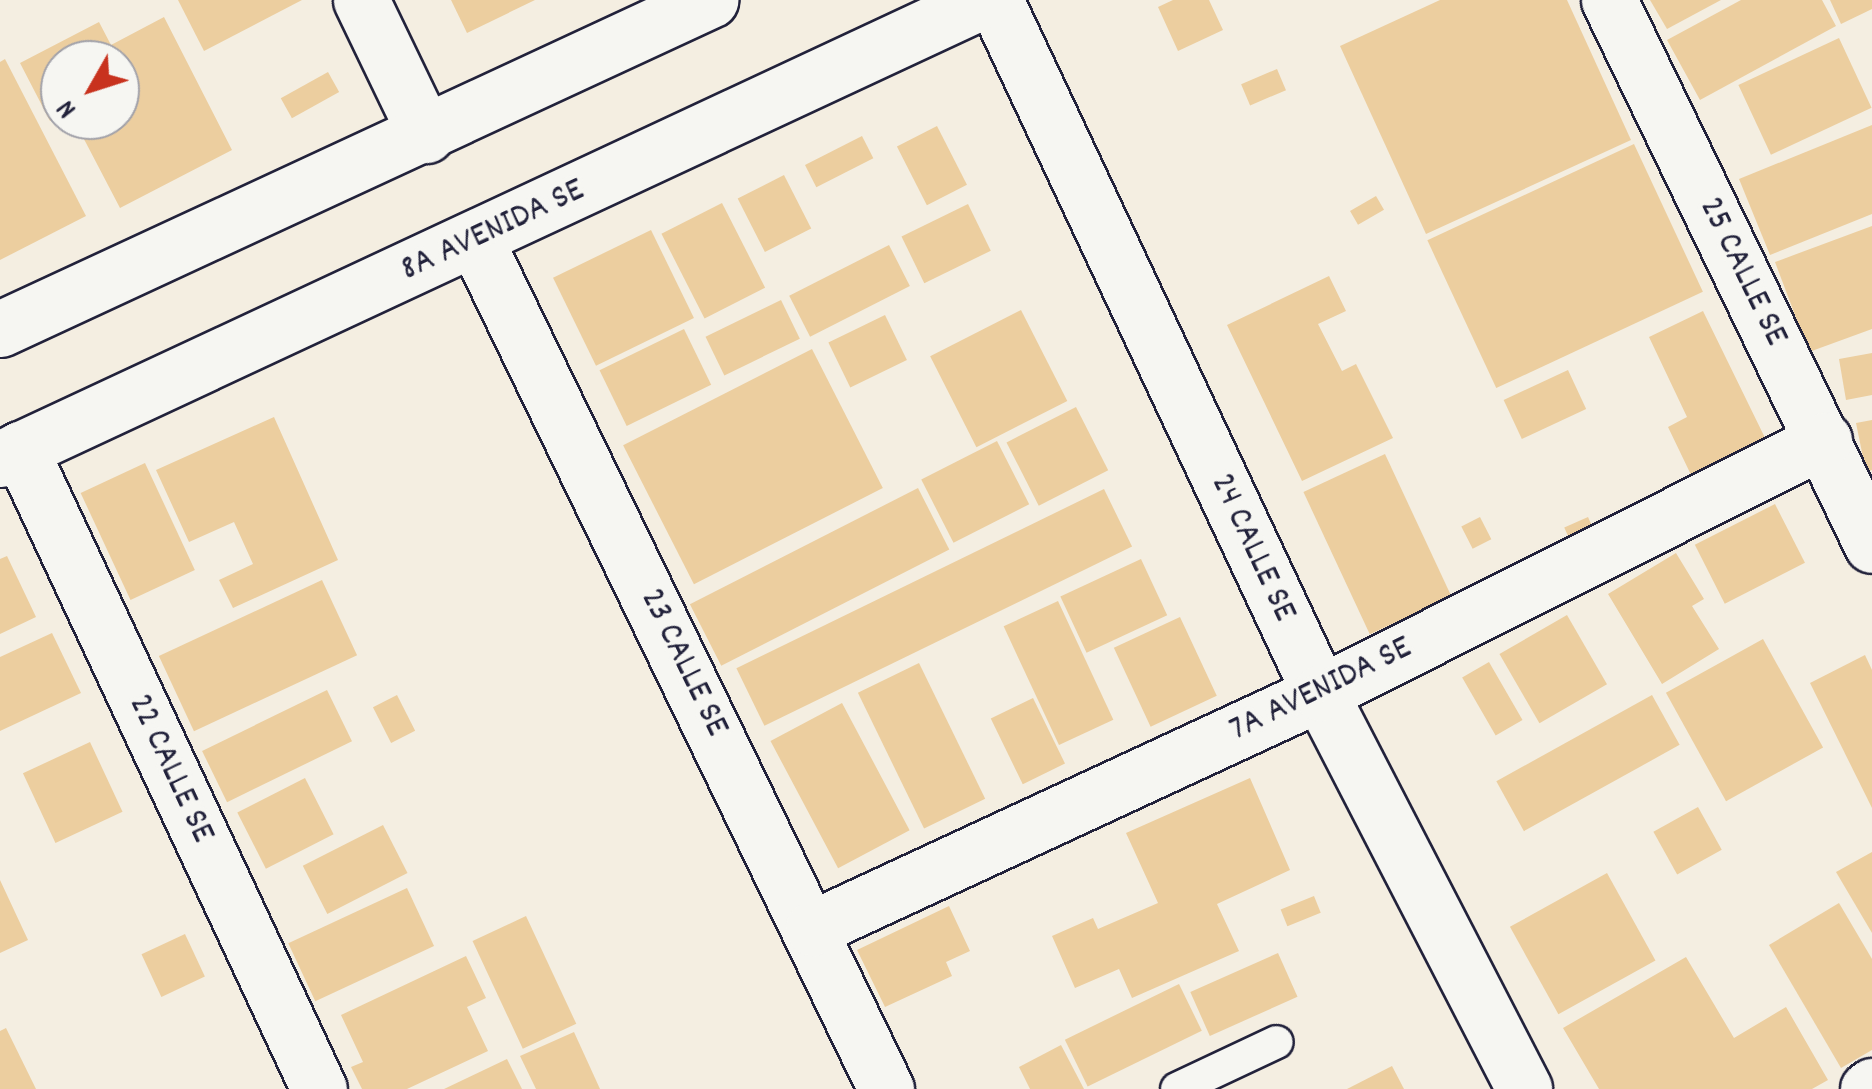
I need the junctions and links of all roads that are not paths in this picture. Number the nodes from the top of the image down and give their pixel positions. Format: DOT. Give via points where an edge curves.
graph roads {
  1 [pos="361,0"];
  2 [pos="710,0"];
  3 [pos="984,0"];
  4 [pos="995,0"];
  5 [pos="1609,0"];
  6 [pos="426,134"];
  7 [pos="475,240"];
  8 [pos="0,329"];
  9 [pos="1824,440"];
  10 [pos="10,454"];
  11 [pos="1872,546"];
  12 [pos="1320,693"];
  13 [pos="813,928"];
  14 [pos="1277,1042"];
  15 [pos="320,1089"];
  16 [pos="886,1089"];
  17 [pos="1177,1089"];
  18 [pos="1524,1089"];
  1 -- 6 [label="street"];
  2 -- 6 [label="street"];
  3 -- 7 [label="street, 8A AVENIDA SE"];
  4 -- 12 [label="street, 24 CALLE SE"];
  5 -- 9 [label="street, 25 CALLE SE"];
  6 -- 8 [label="street"];
  7 -- 10 [label="street, 8A AVENIDA SE"];
  7 -- 13 [label="street, 23 CALLE SE"];
  9 -- 11 [label="street, 25 CALLE SE"];
  9 -- 12 [label="street, 7A AVENIDA SE"];
  10 -- 15 [label="street, 22 CALLE SE"];
  12 -- 13 [label="street, 7A AVENIDA SE"];
  12 -- 18 [label="street, 24 CALLE SE"];
  13 -- 16 [label="street, 23 CALLE SE"];
  14 -- 17 [label="lane"];
}
